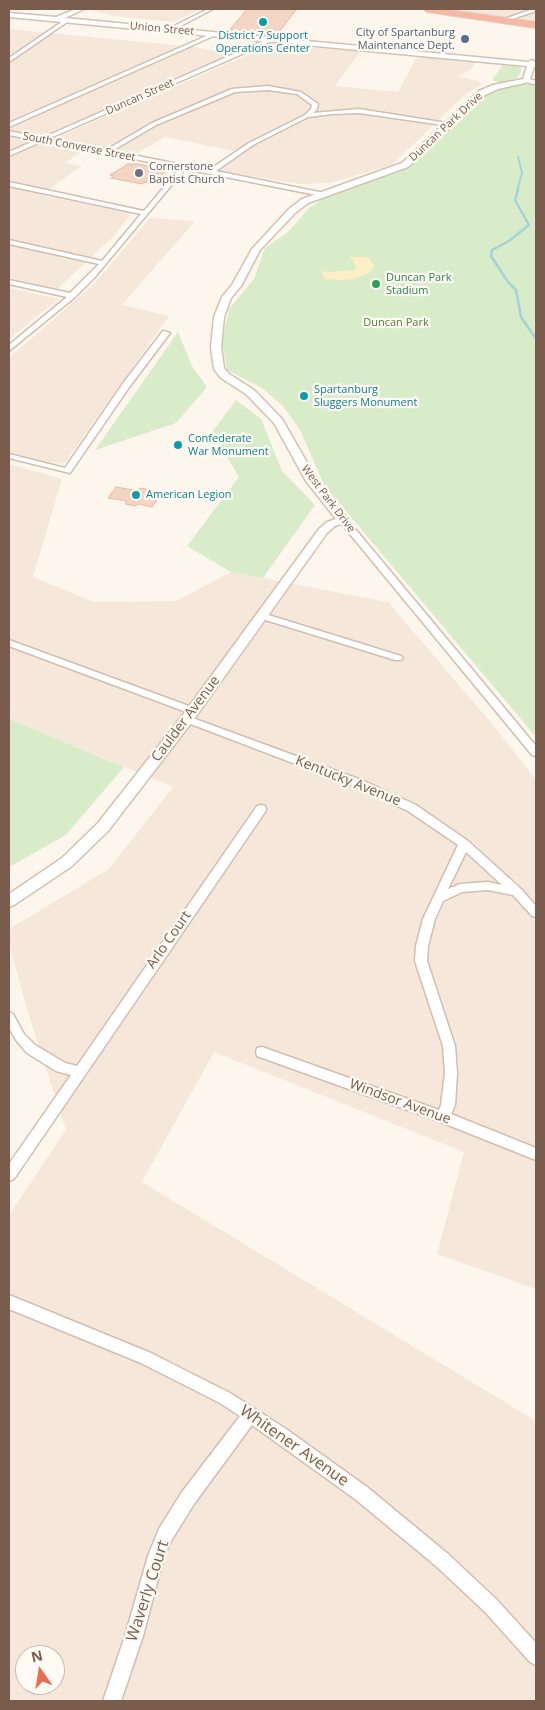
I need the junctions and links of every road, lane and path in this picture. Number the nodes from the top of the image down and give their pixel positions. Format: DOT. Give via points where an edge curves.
graph roads {
  1 [pos="81,9"];
  2 [pos="211,9"];
  3 [pos="427,9"];
  4 [pos="536,9"];
  5 [pos="9,15"];
  6 [pos="56,19"];
  7 [pos="68,20"];
  8 [pos="504,20"];
  9 [pos="536,24"];
  10 [pos="169,30"];
  11 [pos="216,34"];
  12 [pos="270,40"];
  13 [pos="9,60"];
  14 [pos="534,63"];
  15 [pos="526,80"];
  16 [pos="536,83"];
  17 [pos="316,106"];
  18 [pos="341,111"];
  19 [pos="308,116"];
  20 [pos="9,124"];
  21 [pos="450,124"];
  22 [pos="9,133"];
  23 [pos="44,140"];
  24 [pos="107,152"];
  25 [pos="9,154"];
  26 [pos="184,167"];
  27 [pos="210,172"];
  28 [pos="9,184"];
  29 [pos="297,189"];
  30 [pos="334,189"];
  31 [pos="322,194"];
  32 [pos="306,201"];
  33 [pos="146,213"];
  34 [pos="9,242"];
  35 [pos="104,263"];
  36 [pos="9,282"];
  37 [pos="72,296"];
  38 [pos="166,333"];
  39 [pos="9,349"];
  40 [pos="12,457"];
  41 [pos="9,468"];
  42 [pos="343,520"];
  43 [pos="262,616"];
  44 [pos="9,643"];
  45 [pos="398,658"];
  46 [pos="190,715"];
  47 [pos="536,753"];
  48 [pos="261,808"];
  49 [pos="464,844"];
  50 [pos="517,892"];
  51 [pos="438,898"];
  52 [pos="9,901"];
  53 [pos="536,913"];
  54 [pos="9,1017"];
  55 [pos="262,1052"];
  56 [pos="78,1072"];
  57 [pos="444,1117"];
  58 [pos="536,1154"];
  59 [pos="9,1175"];
  60 [pos="9,1302"];
  61 [pos="251,1414"];
  62 [pos="536,1656"];
  63 [pos="112,1701"];
  1 -- 6 [label="street"];
  2 -- 10 [label="street"];
  3 -- 8 [label="highway"];
  4 -- 8 [label="street"];
  5 -- 6 [label="street, Union Street"];
  6 -- 7 [label="street, Union Street"];
  7 -- 10 [label="street, Union Street"];
  7 -- 13 [label="street"];
  8 -- 9 [label="highway"];
  10 -- 11 [label="street, Union Street"];
  11 -- 12 [label="street, Union Street"];
  11 -- 20 [label="street"];
  12 -- 14 [label="street, Union Street"];
  12 -- 23 [label="street, Duncan Street"];
  14 -- 15 [label="street"];
  15 -- 16 [label="street"];
  15 -- 21 [label="street, Duncan Park Drive" via="486,90"];
  17 -- 18 [label="street"];
  17 -- 19 [label="street"];
  17 -- 24 [label="street" via="309,98 292,91 234,90 154,124"];
  18 -- 19 [label="street"];
  18 -- 21 [label="street" via="382,113"];
  19 -- 27 [label="street" via="251,144"];
  21 -- 30 [label="street, Duncan Park Drive" via="406,166"];
  22 -- 23 [label="street, South Converse Street"];
  23 -- 24 [label="street, South Converse Street"];
  23 -- 25 [label="street, Duncan Street"];
  24 -- 26 [label="street, South Converse Street"];
  26 -- 27 [label="street, South Converse Street"];
  26 -- 33 [label="street"];
  27 -- 29 [label="street, South Converse Street"];
  28 -- 33 [label="street"];
  29 -- 30 [label="street, South Converse Street"];
  29 -- 31 [label="street, South Converse Street"];
  29 -- 32 [label="street" via="304,193"];
  30 -- 31 [label="street, Duncan Park Drive"];
  31 -- 32 [label="street, West Park Drive"];
  32 -- 42 [label="street, West Park Drive" via="259,245 227,297 217,327 217,357 222,373 250,392 278,421 312,481"];
  33 -- 35 [label="street"];
  34 -- 35 [label="street"];
  35 -- 37 [label="street"];
  36 -- 37 [label="street"];
  37 -- 39 [label="street"];
  38 -- 40 [label="street" via="67,471"];
  40 -- 41 [label="street"];
  42 -- 43 [label="street, Caulder Avenue" via="323,531"];
  42 -- 47 [label="street, West Park Drive"];
  43 -- 45 [label="street"];
  43 -- 46 [label="street, Caulder Avenue"];
  44 -- 46 [label="street"];
  46 -- 49 [label="street, Kentucky Avenue" via="387,795 436,823"];
  46 -- 52 [label="street, Caulder Avenue" via="92,839 45,878"];
  48 -- 56 [label="street, Arlo Court"];
  49 -- 50 [label="street, Kentucky Avenue"];
  49 -- 51 [label="street"];
  50 -- 51 [label="street" via="472,886"];
  50 -- 53 [label="street, Kentucky Avenue"];
  51 -- 57 [label="street" via="425,932 422,961 449,1046 451,1073"];
  54 -- 56 [label="street" via="31,1049 60,1067"];
  55 -- 57 [label="street, Windsor Avenue"];
  56 -- 59 [label="street, Arlo Court"];
  57 -- 58 [label="street, Windsor Avenue"];
  60 -- 61 [label="street, Whitener Avenue" via="146,1358"];
  61 -- 62 [label="street, Whitener Avenue" via="360,1493 442,1560 491,1606"];
  61 -- 63 [label="street, Waverly Court" via="188,1498 165,1535"];
}
